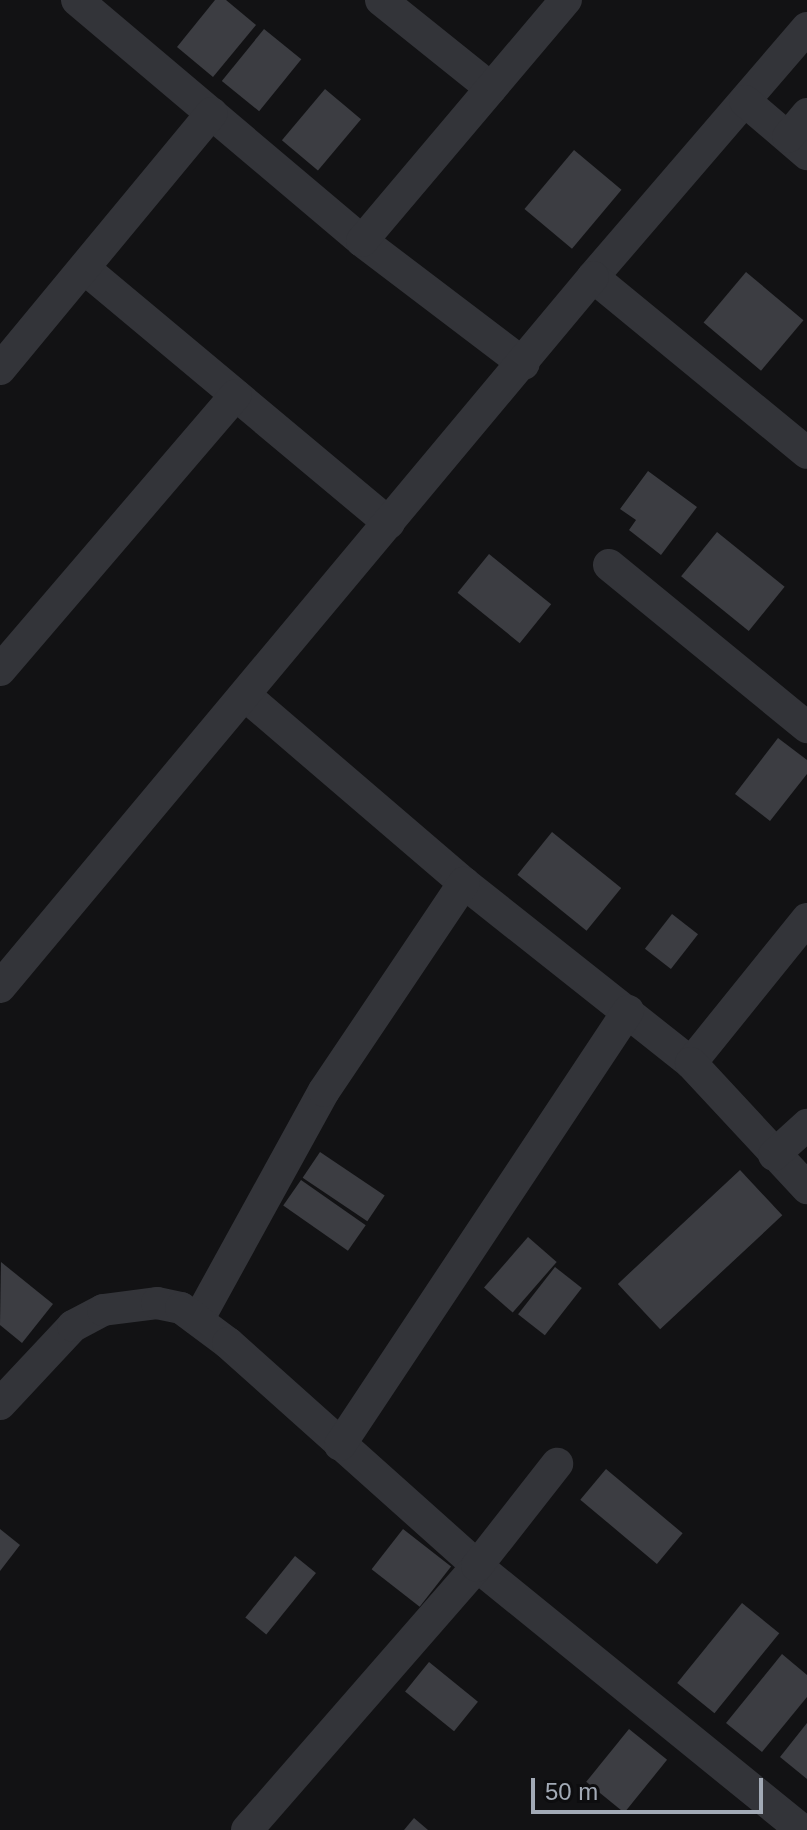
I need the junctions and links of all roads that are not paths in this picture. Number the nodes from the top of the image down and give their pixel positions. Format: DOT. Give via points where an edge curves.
graph roads {
  1 [pos="77,0"];
  2 [pos="381,0"];
  3 [pos="566,0"];
  4 [pos="807,28"];
  5 [pos="491,88"];
  6 [pos="745,101"];
  7 [pos="212,113"];
  8 [pos="801,135"];
  9 [pos="362,241"];
  10 [pos="85,269"];
  11 [pos="593,277"];
  12 [pos="524,364"];
  13 [pos="0,369"];
  14 [pos="236,395"];
  15 [pos="807,453"];
  16 [pos="389,523"];
  17 [pos="609,565"];
  18 [pos="0,670"];
  19 [pos="247,697"];
  20 [pos="807,727"];
  21 [pos="464,883"];
  22 [pos="807,919"];
  23 [pos="0,987"];
  24 [pos="628,1011"];
  25 [pos="691,1063"];
  26 [pos="807,1125"];
  27 [pos="774,1155"];
  28 [pos="807,1188"];
  29 [pos="198,1320"];
  30 [pos="0,1404"];
  31 [pos="340,1445"];
  32 [pos="557,1464"];
  33 [pos="477,1566"];
  34 [pos="247,1830"];
  35 [pos="802,1830"];
  1 -- 7 [label="street"];
  2 -- 5 [label="street"];
  3 -- 5 [label="street"];
  4 -- 6 [label="street"];
  5 -- 9 [label="street"];
  6 -- 8 [label="street"];
  6 -- 11 [label="street"];
  7 -- 9 [label="street"];
  7 -- 10 [label="street"];
  9 -- 12 [label="street"];
  10 -- 13 [label="street"];
  10 -- 14 [label="street"];
  11 -- 12 [label="street"];
  11 -- 15 [label="street"];
  12 -- 16 [label="street"];
  14 -- 16 [label="street"];
  14 -- 18 [label="street"];
  16 -- 19 [label="street"];
  17 -- 20 [label="street"];
  19 -- 21 [label="street"];
  19 -- 23 [label="street"];
  21 -- 24 [label="street"];
  21 -- 29 [label="street" via="324,1091"];
  22 -- 25 [label="street"];
  24 -- 25 [label="street"];
  24 -- 31 [label="street"];
  25 -- 27 [label="street"];
  26 -- 27 [label="street"];
  27 -- 28 [label="street"];
  29 -- 30 [label="street" via="181,1308 157,1303 103,1310 73,1326"];
  29 -- 31 [label="street"];
  31 -- 33 [label="street"];
  32 -- 33 [label="street"];
  33 -- 34 [label="street"];
  33 -- 35 [label="street"];
}
